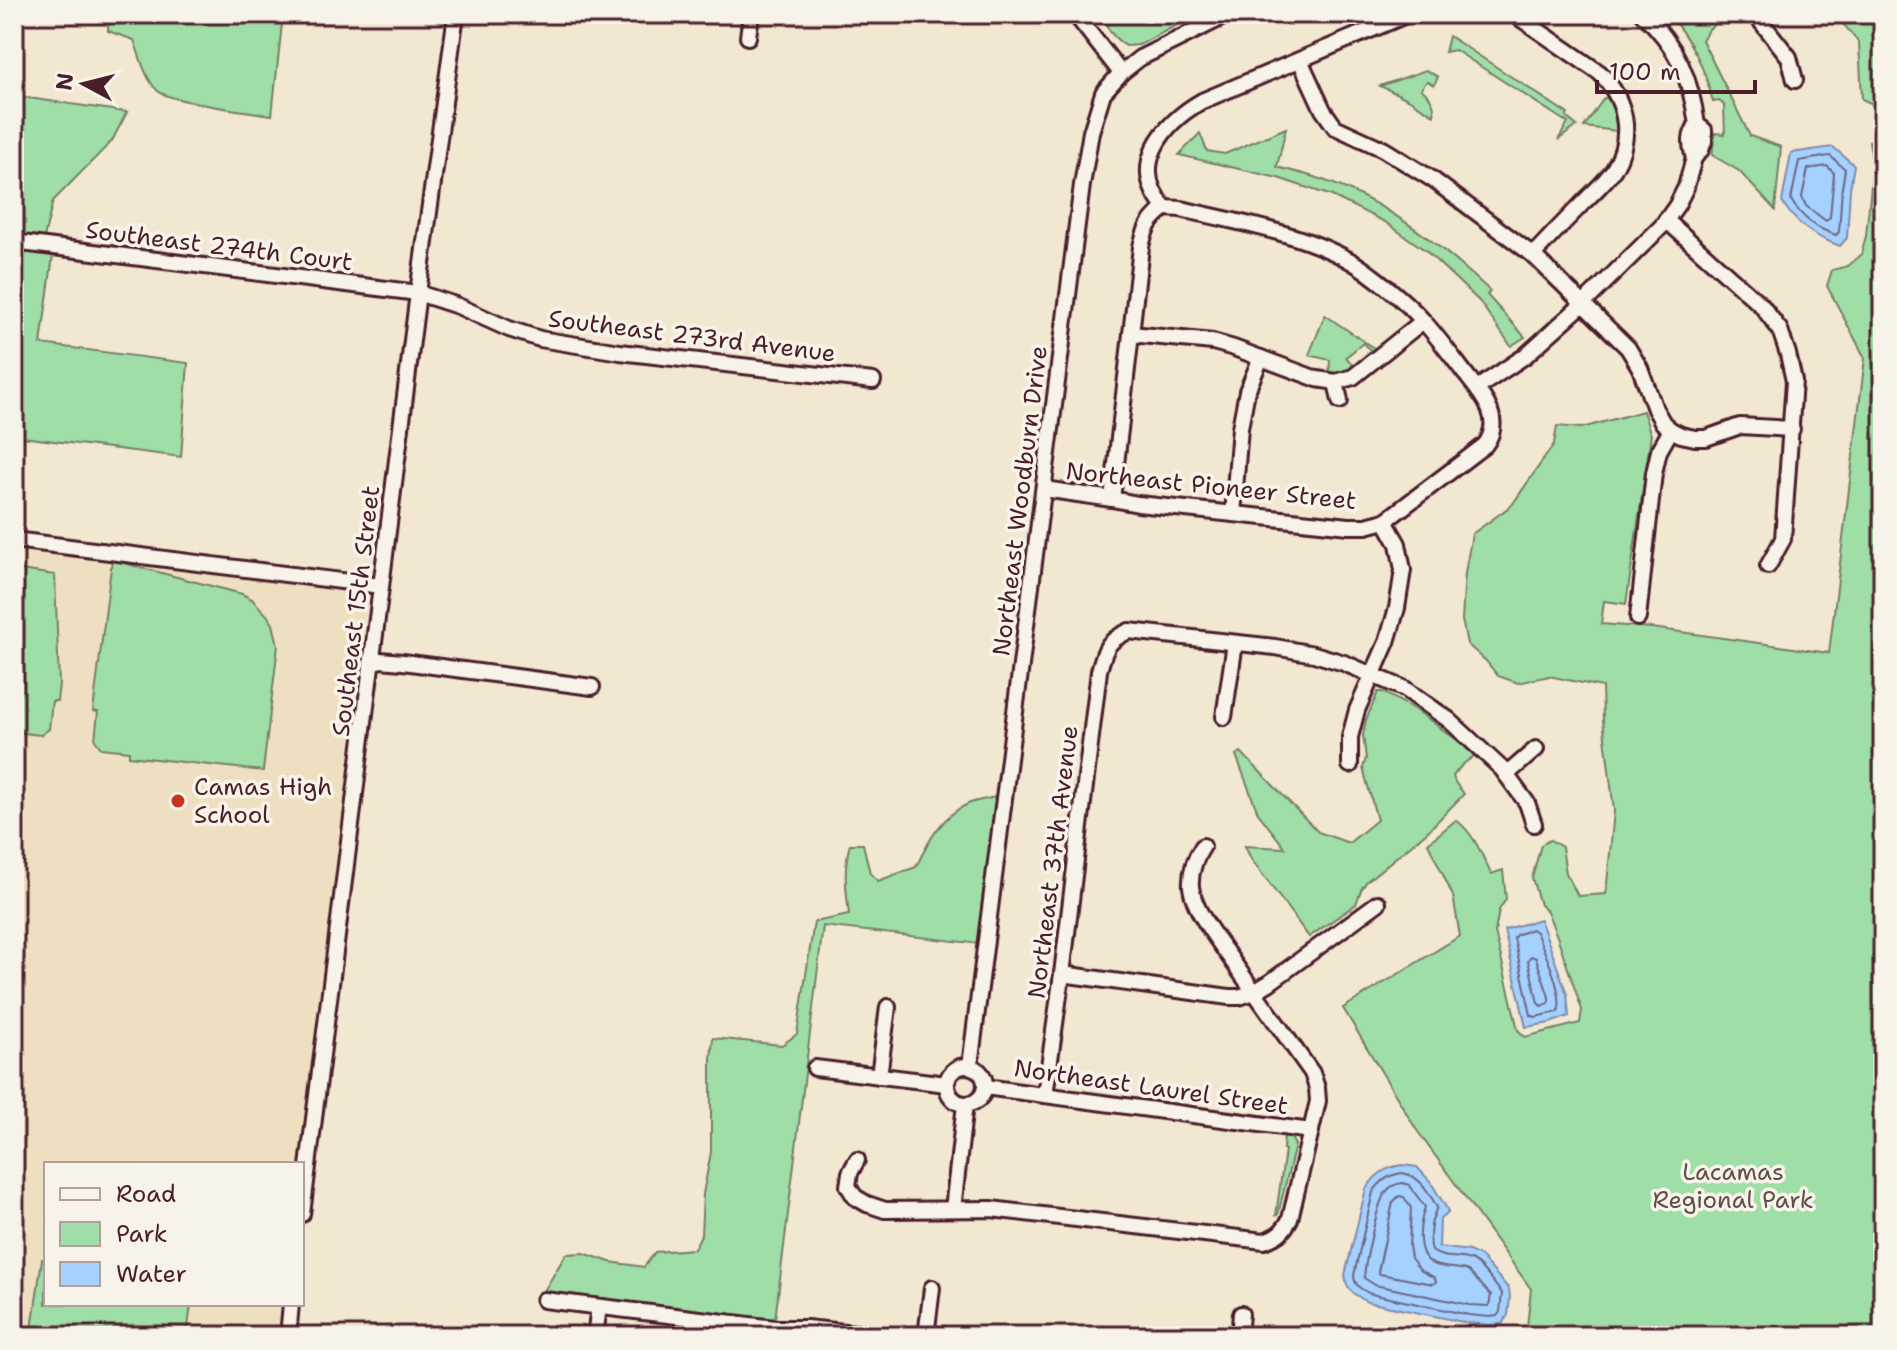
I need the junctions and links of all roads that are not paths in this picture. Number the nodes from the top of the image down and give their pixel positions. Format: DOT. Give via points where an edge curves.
graph roads {
  1 [pos="456,14"];
  2 [pos="751,14"];
  3 [pos="1075,14"];
  4 [pos="1229,14"];
  5 [pos="1408,14"];
  6 [pos="1514,14"];
  7 [pos="1643,14"];
  8 [pos="1755,14"];
  9 [pos="748,37"];
  10 [pos="1300,60"];
  11 [pos="1121,73"];
  12 [pos="1795,80"];
  13 [pos="1165,208"];
  14 [pos="1666,220"];
  15 [pos="14,242"];
  16 [pos="1533,255"];
  17 [pos="418,293"];
  18 [pos="1583,304"];
  19 [pos="1423,321"];
  20 [pos="1131,334"];
  21 [pos="1261,358"];
  22 [pos="873,381"];
  23 [pos="1336,382"];
  24 [pos="1477,388"];
  25 [pos="1340,401"];
  26 [pos="1792,429"];
  27 [pos="1671,430"];
  28 [pos="1044,489"];
  29 [pos="1112,499"];
  30 [pos="1233,514"];
  31 [pos="1385,521"];
  32 [pos="14,540"];
  33 [pos="1768,566"];
  34 [pos="381,586"];
  35 [pos="1638,618"];
  36 [pos="1235,643"];
  37 [pos="371,663"];
  38 [pos="1373,675"];
  39 [pos="592,687"];
  40 [pos="1224,717"];
  41 [pos="1536,749"];
  42 [pos="1350,765"];
  43 [pos="1506,775"];
  44 [pos="1534,824"];
  45 [pos="1203,846"];
  46 [pos="1378,903"];
  47 [pos="1062,974"];
  48 [pos="1254,992"];
  49 [pos="888,1007"];
  50 [pos="970,1066"];
  51 [pos="815,1068"];
  52 [pos="879,1076"];
  53 [pos="947,1084"];
  54 [pos="985,1087"];
  55 [pos="1045,1095"];
  56 [pos="965,1104"];
  57 [pos="1311,1131"];
  58 [pos="857,1160"];
  59 [pos="304,1198"];
  60 [pos="953,1209"];
  61 [pos="932,1288"];
  62 [pos="544,1300"];
  63 [pos="291,1306"];
  64 [pos="599,1307"];
  65 [pos="1241,1314"];
  66 [pos="926,1335"];
  67 [pos="288,1336"];
  68 [pos="595,1336"];
  69 [pos="883,1336"];
  70 [pos="909,1336"];
  71 [pos="946,1336"];
  72 [pos="1239,1336"];
  1 -- 17 [label="street, Southeast 15th Street"];
  2 -- 9 [label="street"];
  3 -- 11 [label="street"];
  4 -- 11 [label="street, Northeast Woodburn Drive" via="1140,58"];
  5 -- 10 [label="street"];
  6 -- 16 [label="street" via="1600,73 1625,115 1622,153 1612,172"];
  7 -- 14 [label="street" via="1684,68 1697,125 1704,130 1686,187"];
  8 -- 12 [label="street" via="1789,57"];
  10 -- 13 [label="street" via="1202,101 1164,133 1148,164 1148,176"];
  10 -- 16 [label="street" via="1335,127 1409,164"];
  11 -- 28 [label="street, Northeast Woodburn Drive" via="1103,93 1091,132"];
  13 -- 19 [label="street, Northeast Pioneer Street" via="1299,239 1331,252 1364,269"];
  13 -- 20 [label="street" via="1147,224"];
  14 -- 18 [label="street"];
  14 -- 26 [label="street" via="1761,305 1780,330 1794,381"];
  15 -- 17 [label="street, Southeast 274th Court"];
  16 -- 18 [label="street"];
  17 -- 22 [label="street, Southeast 273rd Avenue" via="540,339"];
  17 -- 34 [label="street, Southeast 15th Street"];
  18 -- 24 [label="street" via="1525,356"];
  18 -- 27 [label="street" via="1628,348 1655,409"];
  19 -- 23 [label="street" via="1353,377"];
  19 -- 24 [label="street, Northeast Pioneer Street"];
  20 -- 21 [label="street" via="1213,342"];
  20 -- 29 [label="street"];
  21 -- 23 [label="street"];
  21 -- 30 [label="street" via="1242,416"];
  23 -- 25 [label="street"];
  24 -- 31 [label="street, Northeast Pioneer Street" via="1491,411 1490,438"];
  26 -- 27 [label="street" via="1740,426 1706,438"];
  26 -- 33 [label="street" via="1783,539"];
  27 -- 35 [label="street" via="1654,473"];
  28 -- 29 [label="street, Northeast Pioneer Street"];
  28 -- 50 [label="street, Northeast Woodburn Drive"];
  29 -- 30 [label="street, Northeast Pioneer Street"];
  30 -- 31 [label="street, Northeast Pioneer Street" via="1349,526"];
  31 -- 38 [label="street" via="1398,544 1403,570 1397,608"];
  32 -- 34 [label="street"];
  34 -- 37 [label="street, Southeast 15th Street"];
  36 -- 38 [label="street" via="1314,654"];
  36 -- 40 [label="street"];
  36 -- 47 [label="street, Northeast 37th Avenue" via="1129,631 1113,638 1103,656"];
  37 -- 39 [label="street" via="403,662"];
  37 -- 59 [label="street, Southeast 15th Street"];
  38 -- 42 [label="street" via="1350,737"];
  38 -- 43 [label="street" via="1405,689 1449,720"];
  41 -- 43 [label="street"];
  43 -- 44 [label="street" via="1527,803"];
  45 -- 48 [label="street" via="1192,872 1195,903"];
  46 -- 48 [label="street"];
  47 -- 48 [label="street" via="1229,997"];
  47 -- 55 [label="street, Northeast 37th Avenue"];
  48 -- 57 [label="street" via="1312,1073 1318,1101"];
  49 -- 52 [label="street"];
  50 -- 53 [label="street" via="954,1070"];
  50 -- 54 [label="street" via="983,1076"];
  51 -- 52 [label="street"];
  52 -- 53 [label="street"];
  53 -- 56 [label="street" via="952,1098"];
  54 -- 55 [label="street, Northeast Laurel Street"];
  54 -- 56 [label="street" via="981,1097"];
  55 -- 57 [label="street, Northeast Laurel Street"];
  56 -- 60 [label="street"];
  57 -- 60 [label="street" via="1290,1219 1277,1237 1264,1241"];
  58 -- 60 [label="street" via="848,1186 867,1204 885,1210"];
  61 -- 66 [label="street"];
  62 -- 64 [label="street"];
  63 -- 67 [label="street"];
  64 -- 68 [label="street"];
  64 -- 69 [label="street"];
  65 -- 72 [label="street"];
  66 -- 70 [label="street"];
  66 -- 71 [label="street"];
}
